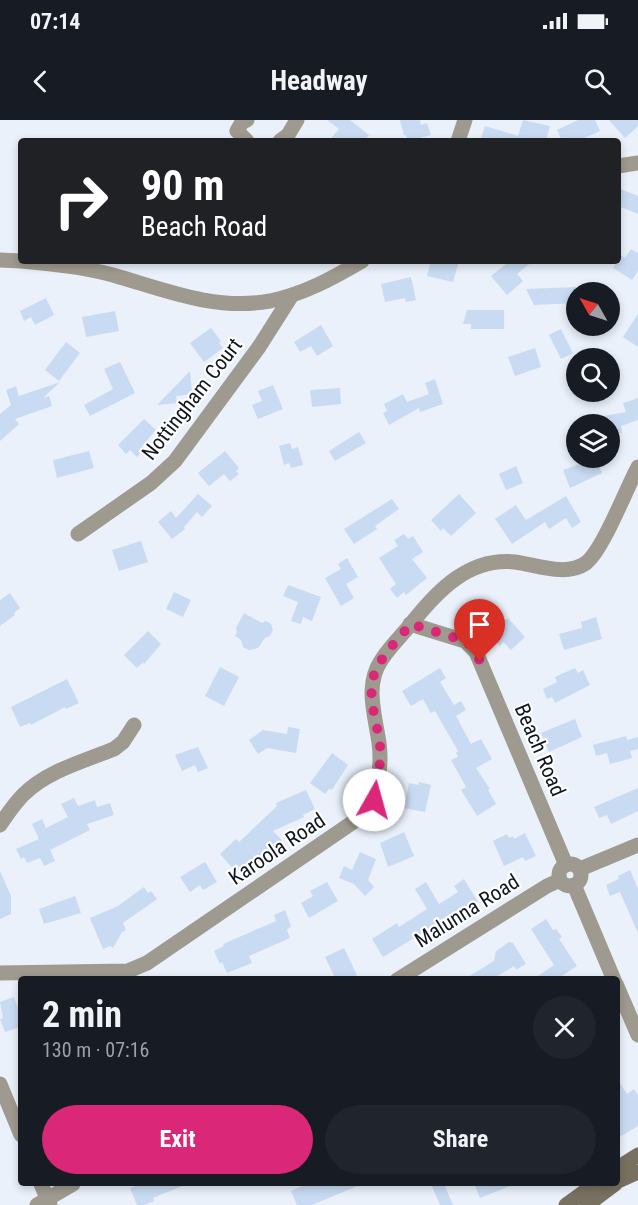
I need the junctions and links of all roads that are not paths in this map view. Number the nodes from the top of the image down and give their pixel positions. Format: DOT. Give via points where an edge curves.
graph roads {
  1 [pos="247,120"];
  2 [pos="297,120"];
  3 [pos="465,120"];
  4 [pos="244,138"];
  5 [pos="284,138"];
  6 [pos="459,138"];
  7 [pos="638,163"];
  8 [pos="621,166"];
  9 [pos="0,260"];
  10 [pos="18,261"];
  11 [pos="53,264"];
  12 [pos="357,264"];
  13 [pos="292,295"];
  14 [pos="638,467"];
  15 [pos="78,534"];
  16 [pos="411,624"];
  17 [pos="134,725"];
  18 [pos="0,825"];
  19 [pos="638,845"];
  20 [pos="573,867"];
  21 [pos="567,883"];
  22 [pos="0,973"];
  23 [pos="130,975"];
  24 [pos="403,976"];
  25 [pos="612,976"];
  26 [pos="620,993"];
  27 [pos="638,1035"];
  28 [pos="0,1084"];
  29 [pos="18,1128"];
  30 [pos="638,1155"];
  31 [pos="620,1166"];
  32 [pos="638,1172"];
  33 [pos="620,1181"];
  34 [pos="41,1186"];
  35 [pos="70,1186"];
  36 [pos="592,1186"];
  37 [pos="612,1186"];
  38 [pos="613,1186"];
  39 [pos="45,1203"];
  40 [pos="566,1205"];
  41 [pos="587,1205"];
  42 [pos="597,1205"];
  1 -- 4 [label="street" via="237,131"];
  2 -- 5 [label="street"];
  3 -- 6 [label="street"];
  7 -- 8 [label="street"];
  9 -- 10 [label="street"];
  11 -- 13 [label="street" via="223,304"];
  12 -- 13 [label="street"];
  13 -- 15 [label="street, Nottingham Court" via="259,347 175,460 151,483"];
  14 -- 16 [label="street, Karoola Road" via="602,542 586,562 566,570 513,562 480,564 438,592"];
  16 -- 20 [label="street, Beach Road" via="465,641 476,652"];
  16 -- 23 [label="street, Karoola Road" via="381,660 371,687 380,746 377,788 369,809"];
  17 -- 18 [label="street" via="114,749 55,773 29,789"];
  19 -- 20 [label="street"];
  20 -- 21 [label="street" via="580,880"];
  21 -- 24 [label="street, Malunna Road" via="547,886"];
  21 -- 25 [label="street"];
  22 -- 23 [label="street, Karoola Road"];
  26 -- 27 [label="street"];
  28 -- 29 [label="street"];
  30 -- 31 [label="main road"];
  32 -- 33 [label="main road"];
  34 -- 39 [label="street"];
  35 -- 39 [label="street"];
  36 -- 40 [label="main road"];
  37 -- 41 [label="main road"];
  38 -- 42 [label="main road"];
}
